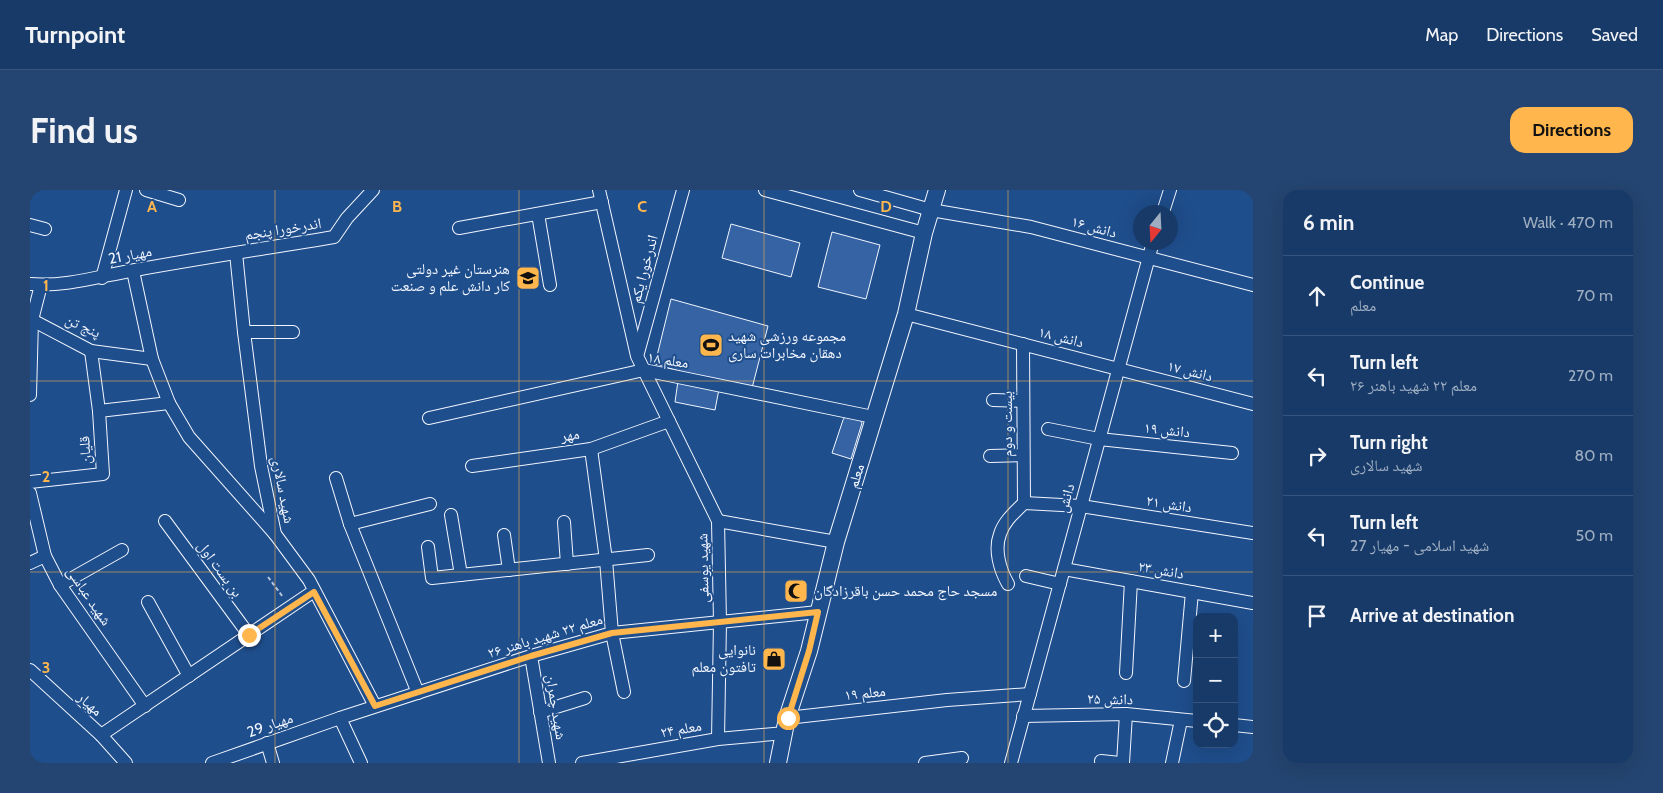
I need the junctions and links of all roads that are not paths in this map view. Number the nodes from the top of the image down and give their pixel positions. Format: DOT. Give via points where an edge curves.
graph roads {
  1 [pos="126,190"];
  2 [pos="146,190"];
  3 [pos="373,190"];
  4 [pos="683,190"];
  5 [pos="765,190"];
  6 [pos="860,190"];
  7 [pos="937,190"];
  8 [pos="1170,190"];
  9 [pos="600,196"];
  10 [pos="179,200"];
  11 [pos="1165,205"];
  12 [pos="931,210"];
  13 [pos="538,214"];
  14 [pos="30,225"];
  15 [pos="459,228"];
  16 [pos="45,229"];
  17 [pos="924,234"];
  18 [pos="1150,250"];
  19 [pos="236,253"];
  20 [pos="1148,258"];
  21 [pos="133,270"];
  22 [pos="102,278"];
  23 [pos="36,285"];
  24 [pos="550,285"];
  25 [pos="1253,285"];
  26 [pos="906,314"];
  27 [pos="32,320"];
  28 [pos="244,332"];
  29 [pos="293,332"];
  30 [pos="1023,344"];
  31 [pos="92,351"];
  32 [pos="637,356"];
  33 [pos="152,359"];
  34 [pos="1118,369"];
  35 [pos="644,370"];
  36 [pos="30,395"];
  37 [pos="993,400"];
  38 [pos="1023,401"];
  39 [pos="169,403"];
  40 [pos="1253,404"];
  41 [pos="99,411"];
  42 [pos="874,417"];
  43 [pos="428,418"];
  44 [pos="669,421"];
  45 [pos="1048,429"];
  46 [pos="1099,439"];
  47 [pos="591,449"];
  48 [pos="1232,454"];
  49 [pos="1023,455"];
  50 [pos="990,456"];
  51 [pos="472,466"];
  52 [pos="336,478"];
  53 [pos="30,482"];
  54 [pos="30,493"];
  55 [pos="1024,503"];
  56 [pos="430,504"];
  57 [pos="1081,506"];
  58 [pos="451,515"];
  59 [pos="165,521"];
  60 [pos="718,521"];
  61 [pos="564,522"];
  62 [pos="350,524"];
  63 [pos="1253,533"];
  64 [pos="275,534"];
  65 [pos="504,534"];
  66 [pos="836,542"];
  67 [pos="428,547"];
  68 [pos="122,550"];
  69 [pos="648,555"];
  70 [pos="45,556"];
  71 [pos="606,560"];
  72 [pos="30,563"];
  73 [pos="567,564"];
  74 [pos="1064,569"];
  75 [pos="509,570"];
  76 [pos="461,575"];
  77 [pos="1026,576"];
  78 [pos="1130,581"];
  79 [pos="60,584"];
  80 [pos="1008,584"];
  81 [pos="1060,584"];
  82 [pos="314,592"];
  83 [pos="1192,592"];
  84 [pos="148,602"];
  85 [pos="1253,603"];
  86 [pos="818,612"];
  87 [pos="720,622"];
  88 [pos="612,633"];
  89 [pos="249,635"];
  90 [pos="531,656"];
  91 [pos="30,670"];
  92 [pos="1126,672"];
  93 [pos="189,676"];
  94 [pos="1184,681"];
  95 [pos="624,692"];
  96 [pos="418,693"];
  97 [pos="1030,694"];
  98 [pos="586,698"];
  99 [pos="145,706"];
  100 [pos="375,706"];
  101 [pos="540,712"];
  102 [pos="1126,714"];
  103 [pos="1023,716"];
  104 [pos="340,718"];
  105 [pos="1181,720"];
  106 [pos="1193,722"];
  107 [pos="786,725"];
  108 [pos="1238,725"];
  109 [pos="1253,727"];
  110 [pos="101,735"];
  111 [pos="718,739"];
  112 [pos="267,743"];
  113 [pos="962,758"];
  114 [pos="1101,761"];
  115 [pos="126,763"];
  116 [pos="212,763"];
  117 [pos="274,763"];
  118 [pos="361,763"];
  119 [pos="549,763"];
  120 [pos="582,763"];
  121 [pos="778,763"];
  122 [pos="925,763"];
  123 [pos="1011,763"];
  124 [pos="1121,763"];
  125 [pos="1172,763"];
  1 -- 22 [label="street"];
  2 -- 10 [label="street"];
  3 -- 19 [label="street, اندرخورا پنجم" via="334,237"];
  4 -- 32 [label="street, اندرخورا یکم"];
  5 -- 17 [label="street"];
  6 -- 12 [label="street, دانش ۱۶"];
  7 -- 12 [label="main road, معلم"];
  8 -- 11 [label="street"];
  9 -- 13 [label="street"];
  9 -- 32 [label="street, شهید یوسفی"];
  12 -- 17 [label="main road, معلم"];
  12 -- 20 [label="street, دانش ۱۶" via="1031,227"];
  13 -- 15 [label="street"];
  13 -- 24 [label="street"];
  14 -- 16 [label="street"];
  17 -- 26 [label="main road, معلم"];
  18 -- 20 [label="street, دانش"];
  19 -- 21 [label="street, مهیار 21"];
  19 -- 28 [label="street, شهید سالاری"];
  20 -- 25 [label="street, دانش ۱۶"];
  20 -- 34 [label="street, دانش"];
  21 -- 22 [label="street, مهیار 21"];
  21 -- 33 [label="street"];
  22 -- 23 [label="street, مهیار 21"];
  23 -- 27 [label="street"];
  26 -- 30 [label="street, دانش ١٨"];
  26 -- 42 [label="main road, معلم"];
  27 -- 31 [label="street, پنج تن"];
  27 -- 36 [label="street"];
  28 -- 29 [label="street"];
  28 -- 64 [label="street, شهید سالاری" via="261,466"];
  30 -- 34 [label="street, دانش ١٨"];
  30 -- 38 [label="street, بیست و دوم"];
  31 -- 33 [label="street, پنج تن"];
  31 -- 41 [label="street, قلیان"];
  32 -- 35 [label="street, شهید یوسفی"];
  33 -- 39 [label="street"];
  34 -- 40 [label="street, دانش ۱۷"];
  34 -- 46 [label="street, دانش"];
  35 -- 42 [label="street, معلم ۱۸"];
  35 -- 43 [label="street, معلم ۱۸"];
  35 -- 44 [label="street, شهید یوسفی"];
  37 -- 38 [label="street"];
  38 -- 49 [label="street, بیست و دوم"];
  39 -- 41 [label="street"];
  39 -- 64 [label="street" via="189,437"];
  41 -- 53 [label="street, قلیان" via="103,474"];
  42 -- 66 [label="main road, معلم"];
  44 -- 47 [label="street, مهر"];
  44 -- 60 [label="street, شهید یوسفی"];
  45 -- 46 [label="street, دانش ١٩"];
  46 -- 48 [label="street, دانش ١٩"];
  46 -- 57 [label="street, دانش"];
  47 -- 51 [label="street, مهر"];
  47 -- 71 [label="street"];
  49 -- 50 [label="street"];
  49 -- 55 [label="street, بیست و دوم"];
  52 -- 62 [label="street"];
  54 -- 70 [label="street, شهید عباسی"];
  55 -- 57 [label="street, دانش ٢١"];
  55 -- 80 [label="street" via="1009,517 1000,534 998,557 1001,573"];
  56 -- 62 [label="street"];
  57 -- 63 [label="street, دانش ٢١"];
  57 -- 74 [label="street, دانش"];
  58 -- 76 [label="street"];
  59 -- 89 [label="street, بن بست اول"];
  60 -- 66 [label="street"];
  60 -- 87 [label="street, شهید یوسفی"];
  61 -- 73 [label="street"];
  62 -- 96 [label="street"];
  64 -- 82 [label="street, شهید سالاری" via="309,580"];
  65 -- 75 [label="street"];
  66 -- 86 [label="main road, معلم"];
  67 -- 76 [label="street" via="432,578"];
  68 -- 79 [label="street"];
  69 -- 71 [label="street"];
  70 -- 72 [label="street"];
  70 -- 79 [label="street, شهید عباسی"];
  71 -- 73 [label="street"];
  71 -- 88 [label="street"];
  73 -- 75 [label="street"];
  74 -- 78 [label="street, دانش ٢٣"];
  74 -- 81 [label="street, دانش"];
  75 -- 76 [label="street"];
  77 -- 81 [label="street"];
  78 -- 83 [label="street, دانش ٢٣"];
  78 -- 92 [label="street"];
  79 -- 99 [label="street, شهید عباسی"];
  81 -- 97 [label="street, دانش"];
  82 -- 89 [label="street"];
  82 -- 100 [label="street, شهید سالاری"];
  83 -- 85 [label="street, دانش ٢٣"];
  83 -- 94 [label="street"];
  84 -- 93 [label="street"];
  86 -- 87 [label="street, معلم ۲۲ شهید باهنر ۲۶"];
  86 -- 107 [label="main road, معلم"];
  87 -- 88 [label="street, معلم ۲۲ شهید باهنر ۲۶"];
  87 -- 111 [label="street, شهید یوسفی"];
  88 -- 90 [label="street, معلم ۲۲ شهید باهنر ۲۶"];
  88 -- 95 [label="street"];
  89 -- 93 [label="street"];
  90 -- 96 [label="street, معلم ۲۲ شهید باهنر ۲۶"];
  90 -- 101 [label="street, شهید چمران"];
  91 -- 110 [label="street, مهیار"];
  93 -- 99 [label="street"];
  96 -- 100 [label="street, معلم ۲۲ شهید باهنر ۲۶"];
  97 -- 103 [label="street, دانش"];
  97 -- 107 [label="street, معلم ۱۹" via="947,700"];
  98 -- 101 [label="street"];
  99 -- 110 [label="street"];
  100 -- 104 [label="street, مهیار 29"];
  101 -- 119 [label="street, شهید چمران"];
  102 -- 103 [label="street, دانش ۲۵"];
  102 -- 105 [label="street, دانش ۲۵"];
  102 -- 124 [label="street"];
  103 -- 123 [label="street, دانش"];
  104 -- 112 [label="street, مهیار 29"];
  104 -- 118 [label="street"];
  105 -- 106 [label="street, دانش ۲۵"];
  105 -- 125 [label="street"];
  107 -- 111 [label="street, معلم ۲۴"];
  107 -- 121 [label="main road, معلم"];
  108 -- 109 [label="street"];
  110 -- 115 [label="street, مهیار"];
  111 -- 120 [label="street, معلم ۲۴"];
  112 -- 116 [label="street, مهیار 29"];
  112 -- 117 [label="street"];
  113 -- 122 [label="street"];
  114 -- 124 [label="street"];
}
